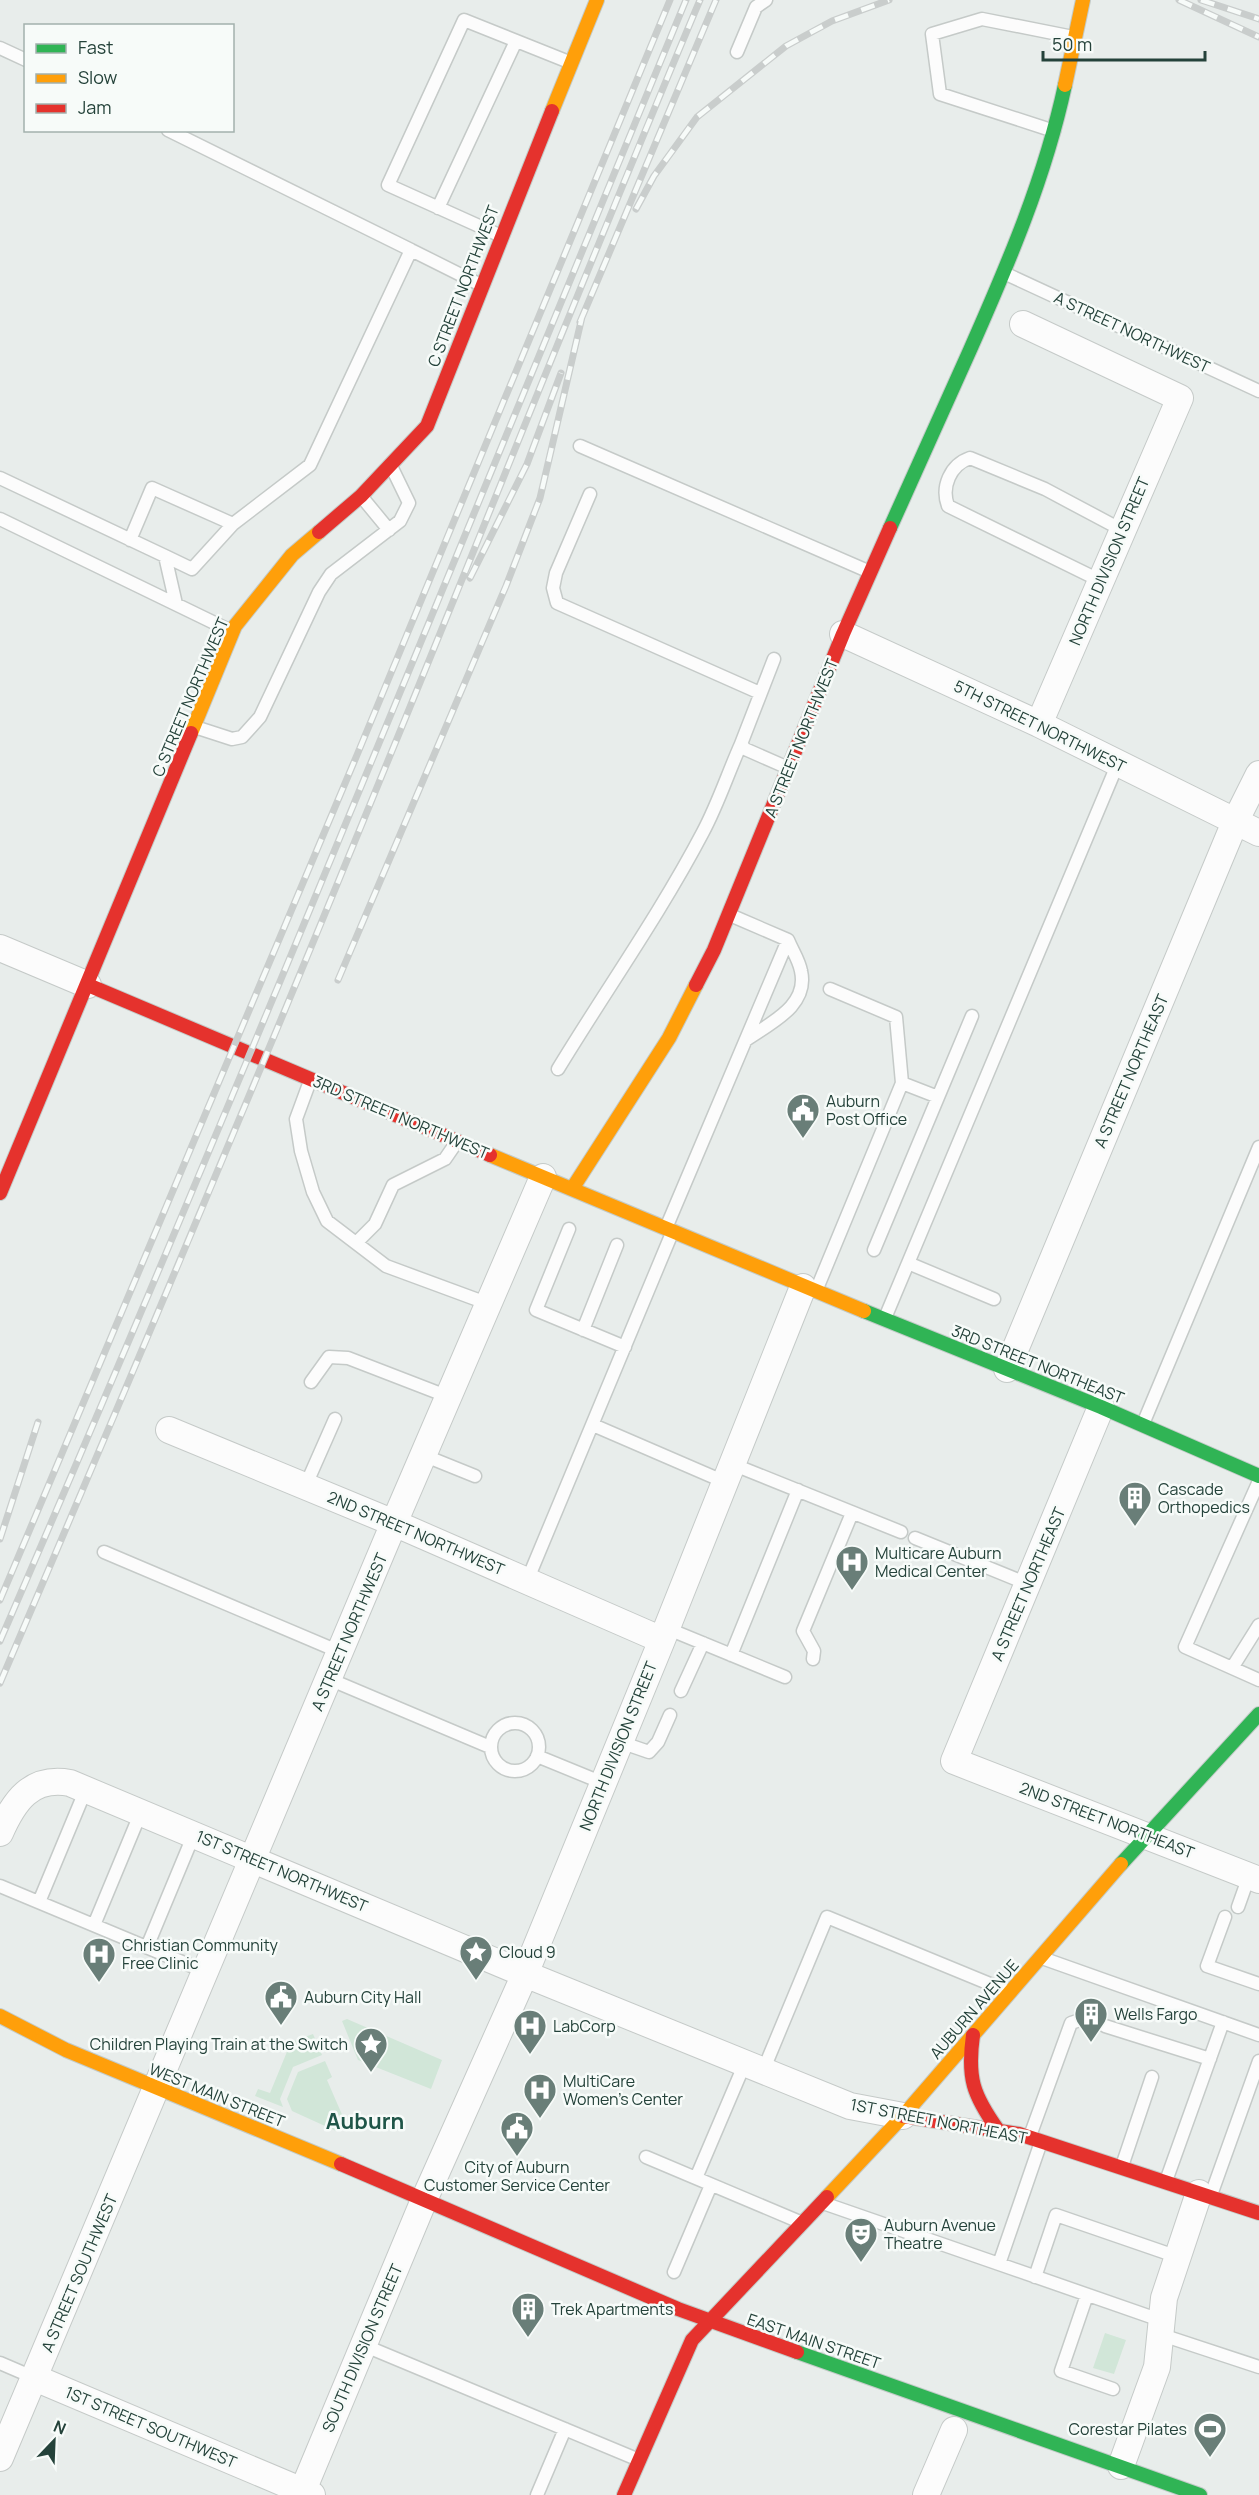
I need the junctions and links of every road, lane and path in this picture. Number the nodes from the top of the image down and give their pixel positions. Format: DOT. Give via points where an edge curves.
graph roads {
  1 [pos="597,0"];
  2 [pos="766,0"];
  3 [pos="1083,0"];
  4 [pos="1074,37"];
  5 [pos="516,41"];
  6 [pos="0,48"];
  7 [pos="737,52"];
  8 [pos="24,59"];
  9 [pos="572,63"];
  10 [pos="1054,131"];
  11 [pos="172,132"];
  12 [pos="438,208"];
  13 [pos="501,235"];
  14 [pos="411,250"];
  15 [pos="1004,273"];
  16 [pos="481,285"];
  17 [pos="1023,324"];
  18 [pos="1259,391"];
  19 [pos="580,446"];
  20 [pos="391,465"];
  21 [pos="0,478"];
  22 [pos="590,494"];
  23 [pos="361,496"];
  24 [pos="0,519"];
  25 [pos="233,524"];
  26 [pos="389,530"];
  27 [pos="1122,530"];
  28 [pos="130,540"];
  29 [pos="165,556"];
  30 [pos="871,573"];
  31 [pos="1101,580"];
  32 [pos="176,604"];
  33 [pos="232,632"];
  34 [pos="843,634"];
  35 [pos="774,659"];
  36 [pos="760,693"];
  37 [pos="1039,724"];
  38 [pos="194,727"];
  39 [pos="741,744"];
  40 [pos="1118,764"];
  41 [pos="788,769"];
  42 [pos="1259,774"];
  43 [pos="1235,822"];
  44 [pos="1259,833"];
  45 [pos="729,915"];
  46 [pos="788,940"];
  47 [pos="0,948"];
  48 [pos="88,985"];
  49 [pos="830,988"];
  50 [pos="972,1016"];
  51 [pos="745,1041"];
  52 [pos="558,1069"];
  53 [pos="311,1079"];
  54 [pos="902,1083"];
  55 [pos="938,1097"];
  56 [pos="458,1141"];
  57 [pos="1259,1147"];
  58 [pos="543,1177"];
  59 [pos="572,1189"];
  60 [pos="0,1193"];
  61 [pos="569,1229"];
  62 [pos="669,1230"];
  63 [pos="357,1242"];
  64 [pos="617,1245"];
  65 [pos="874,1250"];
  66 [pos="908,1263"];
  67 [pos="809,1290"];
  68 [pos="994,1299"];
  69 [pos="489,1304"];
  70 [pos="884,1320"];
  71 [pos="583,1330"];
  72 [pos="625,1347"];
  73 [pos="1007,1369"];
  74 [pos="311,1382"];
  75 [pos="449,1397"];
  76 [pos="1101,1407"];
  77 [pos="335,1419"];
  78 [pos="592,1425"];
  79 [pos="1142,1425"];
  80 [pos="169,1430"];
  81 [pos="423,1455"];
  82 [pos="728,1473"];
  83 [pos="475,1476"];
  84 [pos="1259,1476"];
  85 [pos="1259,1481"];
  86 [pos="305,1486"];
  87 [pos="798,1490"];
  88 [pos="852,1513"];
  89 [pos="394,1523"];
  90 [pos="901,1532"];
  91 [pos="915,1538"];
  92 [pos="104,1552"];
  93 [pos="527,1581"];
  94 [pos="1028,1584"];
  95 [pos="1259,1625"];
  96 [pos="664,1634"];
  97 [pos="703,1643"];
  98 [pos="340,1652"];
  99 [pos="731,1654"];
  100 [pos="813,1659"];
  101 [pos="1232,1668"];
  102 [pos="785,1677"];
  103 [pos="329,1678"];
  104 [pos="1259,1680"];
  105 [pos="681,1691"];
  106 [pos="1259,1714"];
  107 [pos="669,1715"];
  108 [pos="1244,1731"];
  109 [pos="1259,1736"];
  110 [pos="620,1742"];
  111 [pos="490,1747"];
  112 [pos="537,1756"];
  113 [pos="954,1761"];
  114 [pos="603,1783"];
  115 [pos="86,1789"];
  116 [pos="141,1812"];
  117 [pos="0,1833"];
  118 [pos="194,1834"];
  119 [pos="1146,1836"];
  120 [pos="254,1858"];
  121 [pos="1254,1878"];
  122 [pos="0,1886"];
  123 [pos="39,1902"];
  124 [pos="1238,1907"];
  125 [pos="1225,1917"];
  126 [pos="94,1925"];
  127 [pos="147,1947"];
  128 [pos="1042,1958"];
  129 [pos="206,1972"];
  130 [pos="525,1974"];
  131 [pos="1259,1984"];
  132 [pos="1011,1993"];
  133 [pos="0,2016"];
  134 [pos="1083,2019"];
  135 [pos="1223,2022"];
  136 [pos="1105,2026"];
  137 [pos="1258,2031"];
  138 [pos="973,2035"];
  139 [pos="1210,2059"];
  140 [pos="1259,2061"];
  141 [pos="754,2067"];
  142 [pos="1152,2077"];
  143 [pos="158,2088"];
  144 [pos="903,2116"];
  145 [pos="998,2130"];
  146 [pos="1036,2139"];
  147 [pos="646,2157"];
  148 [pos="1122,2166"];
  149 [pos="696,2178"];
  150 [pos="1166,2181"];
  151 [pos="711,2185"];
  152 [pos="1205,2194"];
  153 [pos="424,2200"];
  154 [pos="822,2203"];
  155 [pos="1259,2212"];
  156 [pos="803,2223"];
  157 [pos="1178,2257"];
  158 [pos="999,2264"];
  159 [pos="674,2272"];
  160 [pos="1035,2277"];
  161 [pos="1087,2295"];
  162 [pos="708,2321"];
  163 [pos="1161,2328"];
  164 [pos="363,2345"];
  165 [pos="0,2363"];
  166 [pos="1259,2367"];
  167 [pos="34,2378"];
  168 [pos="1113,2389"];
  169 [pos="565,2429"];
  170 [pos="954,2430"];
  171 [pos="0,2458"];
  172 [pos="639,2460"];
  173 [pos="1121,2466"];
  174 [pos="305,2494"];
  175 [pos="537,2495"];
  176 [pos="624,2495"];
  177 [pos="926,2495"];
  178 [pos="1200,2495"];
  1 -- 9 [label="street, C STREET NORTHWEST"];
  2 -- 7 [label="lane" via="756,7"];
  3 -- 4 [label="street, A STREET NORTHWEST"];
  4 -- 10 [label="street, A STREET NORTHWEST"];
  4 -- 10 [label="lane" via="982,19 932,34 940,94"];
  5 -- 9 [label="lane"];
  5 -- 12 [label="lane"];
  5 -- 12 [label="lane" via="464,20 388,185"];
  6 -- 8 [label="lane"];
  9 -- 13 [label="street, C STREET NORTHWEST"];
  10 -- 15 [label="street, A STREET NORTHWEST"];
  11 -- 14 [label="lane"];
  12 -- 13 [label="lane"];
  13 -- 16 [label="street, C STREET NORTHWEST"];
  14 -- 16 [label="lane"];
  14 -- 25 [label="lane" via="310,465"];
  15 -- 18 [label="lane, A STREET NORTHWEST"];
  15 -- 30 [label="street, A STREET NORTHWEST"];
  16 -- 20 [label="street, C STREET NORTHWEST" via="426,426"];
  17 -- 27 [label="street, NORTH DIVISION STREET" via="1180,398"];
  19 -- 30 [label="lane"];
  20 -- 23 [label="street, C STREET NORTHWEST"];
  20 -- 26 [label="lane" via="409,503 400,521"];
  21 -- 28 [label="lane"];
  22 -- 36 [label="lane" via="555,573 557,603"];
  23 -- 26 [label="lane"];
  23 -- 33 [label="street, C STREET NORTHWEST" via="292,555"];
  24 -- 32 [label="lane"];
  25 -- 28 [label="lane" via="152,488"];
  25 -- 29 [label="lane" via="192,569"];
  26 -- 38 [label="lane" via="331,574 260,717 242,737 232,739"];
  27 -- 31 [label="street, NORTH DIVISION STREET"];
  27 -- 31 [label="lane" via="1045,489 970,458 960,461 947,478 948,506"];
  28 -- 29 [label="lane"];
  29 -- 32 [label="lane"];
  30 -- 34 [label="street, A STREET NORTHWEST"];
  31 -- 37 [label="street, NORTH DIVISION STREET"];
  32 -- 33 [label="lane"];
  33 -- 38 [label="street, C STREET NORTHWEST"];
  34 -- 37 [label="street, 5TH STREET NORTHWEST"];
  34 -- 41 [label="street, A STREET NORTHWEST"];
  35 -- 36 [label="lane"];
  36 -- 39 [label="lane"];
  37 -- 40 [label="street, 5TH STREET NORTHWEST"];
  38 -- 48 [label="street, C STREET NORTHWEST"];
  39 -- 41 [label="lane"];
  39 -- 52 [label="lane" via="704,830 637,947"];
  40 -- 43 [label="street, 5TH STREET NORTHWEST"];
  40 -- 66 [label="lane"];
  41 -- 45 [label="street, A STREET NORTHWEST"];
  42 -- 43 [label="street, A STREET NORTHEAST"];
  43 -- 44 [label="street, 5TH STREET NORTHWEST"];
  43 -- 73 [label="street, A STREET NORTHEAST"];
  45 -- 46 [label="lane"];
  45 -- 59 [label="street, A STREET NORTHWEST" via="669,1038"];
  46 -- 51 [label="lane"];
  46 -- 51 [label="lane" via="801,970 799,996 793,1006"];
  47 -- 48 [label="street, 3RD STREET NORTHWEST"];
  48 -- 53 [label="street, 3RD STREET NORTHWEST"];
  48 -- 60 [label="street, C STREET NORTHWEST"];
  49 -- 54 [label="lane" via="896,1017"];
  50 -- 55 [label="lane"];
  51 -- 62 [label="lane"];
  53 -- 56 [label="street, 3RD STREET NORTHWEST"];
  53 -- 63 [label="lane" via="296,1119 312,1192 327,1221"];
  54 -- 55 [label="lane"];
  54 -- 67 [label="lane"];
  55 -- 65 [label="lane"];
  56 -- 58 [label="street, 3RD STREET NORTHWEST"];
  56 -- 63 [label="lane" via="445,1159 393,1185 375,1224"];
  57 -- 79 [label="lane"];
  58 -- 59 [label="street, 3RD STREET NORTHWEST"];
  58 -- 69 [label="street, A STREET NORTHWEST"];
  59 -- 62 [label="street, 3RD STREET NORTHWEST"];
  61 -- 71 [label="lane" via="536,1310"];
  62 -- 67 [label="street, 3RD STREET NORTHWEST"];
  62 -- 72 [label="lane"];
  63 -- 69 [label="lane" via="386,1266"];
  64 -- 71 [label="lane"];
  66 -- 68 [label="lane"];
  66 -- 70 [label="lane"];
  67 -- 70 [label="street, 3RD STREET NORTHEAST"];
  67 -- 82 [label="street, NORTH DIVISION STREET"];
  69 -- 75 [label="street, A STREET NORTHWEST"];
  70 -- 73 [label="street, 3RD STREET NORTHEAST"];
  71 -- 72 [label="lane"];
  72 -- 78 [label="lane"];
  73 -- 76 [label="street, 3RD STREET NORTHEAST"];
  74 -- 75 [label="lane" via="329,1357 348,1358"];
  75 -- 81 [label="street, A STREET NORTHWEST"];
  76 -- 79 [label="street, 3RD STREET NORTHEAST"];
  76 -- 94 [label="street, A STREET NORTHEAST"];
  77 -- 86 [label="lane"];
  78 -- 82 [label="lane"];
  78 -- 93 [label="lane"];
  79 -- 84 [label="street, 3RD STREET NORTHEAST"];
  80 -- 86 [label="street, 2ND STREET NORTHWEST"];
  81 -- 83 [label="lane"];
  81 -- 89 [label="street, A STREET NORTHWEST"];
  82 -- 87 [label="lane"];
  82 -- 96 [label="street, NORTH DIVISION STREET"];
  85 -- 101 [label="lane" via="1185,1647"];
  86 -- 89 [label="street, 2ND STREET NORTHWEST"];
  87 -- 88 [label="lane"];
  87 -- 99 [label="lane"];
  88 -- 90 [label="lane"];
  88 -- 100 [label="lane" via="803,1631 814,1651"];
  89 -- 93 [label="street, 2ND STREET NORTHWEST"];
  89 -- 98 [label="street, A STREET NORTHWEST"];
  91 -- 94 [label="lane"];
  92 -- 98 [label="lane"];
  93 -- 96 [label="street, 2ND STREET NORTHWEST"];
  94 -- 113 [label="street, A STREET NORTHEAST"];
  95 -- 101 [label="lane"];
  96 -- 97 [label="lane"];
  96 -- 110 [label="street, NORTH DIVISION STREET"];
  97 -- 99 [label="lane"];
  97 -- 105 [label="lane"];
  98 -- 103 [label="street, A STREET NORTHWEST"];
  99 -- 102 [label="lane"];
  101 -- 104 [label="lane"];
  103 -- 111 [label="lane"];
  103 -- 120 [label="street, A STREET NORTHWEST"];
  106 -- 108 [label="street, AUBURN AVENUE"];
  107 -- 110 [label="lane" via="658,1742 649,1752"];
  108 -- 109 [label="lane"];
  108 -- 119 [label="street, AUBURN AVENUE"];
  110 -- 114 [label="street, NORTH DIVISION STREET"];
  111 -- 112 [label="lane" via="494,1760 509,1771 528,1768"];
  111 -- 112 [label="lane" via="501,1726 520,1723 536,1734"];
  112 -- 114 [label="lane"];
  113 -- 119 [label="street, 2ND STREET NORTHEAST"];
  114 -- 130 [label="street, NORTH DIVISION STREET"];
  115 -- 116 [label="street, 1ST STREET NORTHWEST"];
  115 -- 117 [label="street, 1ST STREET NORTHWEST" via="61,1781 36,1785 20,1799"];
  115 -- 123 [label="lane"];
  116 -- 118 [label="street, 1ST STREET NORTHWEST"];
  116 -- 126 [label="lane"];
  118 -- 120 [label="street, 1ST STREET NORTHWEST"];
  118 -- 127 [label="lane"];
  119 -- 121 [label="street, 2ND STREET NORTHEAST"];
  119 -- 128 [label="street, AUBURN AVENUE"];
  120 -- 129 [label="street, A STREET NORTHWEST"];
  120 -- 130 [label="street, 1ST STREET NORTHWEST"];
  121 -- 124 [label="lane"];
  122 -- 123 [label="lane"];
  123 -- 126 [label="lane"];
  125 -- 131 [label="lane" via="1207,1966"];
  126 -- 127 [label="lane"];
  127 -- 129 [label="lane"];
  128 -- 132 [label="street, AUBURN AVENUE"];
  128 -- 135 [label="lane" via="1202,2010"];
  129 -- 143 [label="street, A STREET NORTHWEST"];
  130 -- 141 [label="street, 1ST STREET NORTHEAST"];
  130 -- 153 [label="street, NORTH DIVISION STREET"];
  132 -- 138 [label="street, AUBURN AVENUE"];
  132 -- 141 [label="lane" via="827,1917"];
  133 -- 143 [label="street, WEST MAIN STREET" via="66,2050"];
  134 -- 146 [label="lane" via="1071,2023"];
  135 -- 137 [label="lane"];
  135 -- 139 [label="lane"];
  136 -- 139 [label="lane"];
  138 -- 144 [label="street, AUBURN AVENUE"];
  138 -- 145 [label="street" via="968,2073 972,2089"];
  139 -- 150 [label="lane"];
  140 -- 152 [label="lane"];
  141 -- 144 [label="street, 1ST STREET NORTHEAST" via="850,2106"];
  141 -- 149 [label="lane"];
  142 -- 148 [label="lane"];
  143 -- 153 [label="street, WEST MAIN STREET"];
  143 -- 167 [label="street, A STREET SOUTHWEST"];
  144 -- 145 [label="street, 1ST STREET NORTHEAST"];
  144 -- 154 [label="street, AUBURN AVENUE"];
  145 -- 146 [label="street, 1ST STREET NORTHEAST"];
  146 -- 148 [label="street, 1ST STREET NORTHEAST"];
  146 -- 158 [label="lane"];
  147 -- 149 [label="lane"];
  148 -- 150 [label="street, 1ST STREET NORTHEAST"];
  149 -- 151 [label="lane"];
  150 -- 152 [label="street, 1ST STREET NORTHEAST"];
  151 -- 156 [label="lane"];
  151 -- 159 [label="lane"];
  152 -- 155 [label="street, 1ST STREET NORTHEAST"];
  152 -- 157 [label="street"];
  153 -- 162 [label="street, EAST MAIN STREET"];
  153 -- 164 [label="street, SOUTH DIVISION STREET"];
  154 -- 156 [label="street, AUBURN AVENUE"];
  154 -- 158 [label="lane"];
  156 -- 162 [label="street, AUBURN AVENUE"];
  157 -- 160 [label="lane" via="1056,2215"];
  157 -- 163 [label="street" via="1164,2298"];
  158 -- 160 [label="lane"];
  160 -- 161 [label="lane"];
  161 -- 163 [label="lane"];
  161 -- 168 [label="lane" via="1061,2371"];
  162 -- 172 [label="street, AUBURN AVENUE" via="692,2340"];
  162 -- 173 [label="street, EAST MAIN STREET"];
  163 -- 166 [label="lane"];
  163 -- 173 [label="street" via="1157,2367"];
  164 -- 169 [label="lane"];
  164 -- 174 [label="street, SOUTH DIVISION STREET"];
  165 -- 167 [label="lane, 1ST STREET SOUTHWEST"];
  167 -- 171 [label="street, A STREET SOUTHWEST"];
  167 -- 174 [label="street, 1ST STREET SOUTHWEST"];
  169 -- 172 [label="lane"];
  169 -- 175 [label="lane"];
  170 -- 177 [label="street"];
  172 -- 176 [label="street, AUBURN AVENUE"];
  173 -- 178 [label="street, EAST MAIN STREET"];
}
